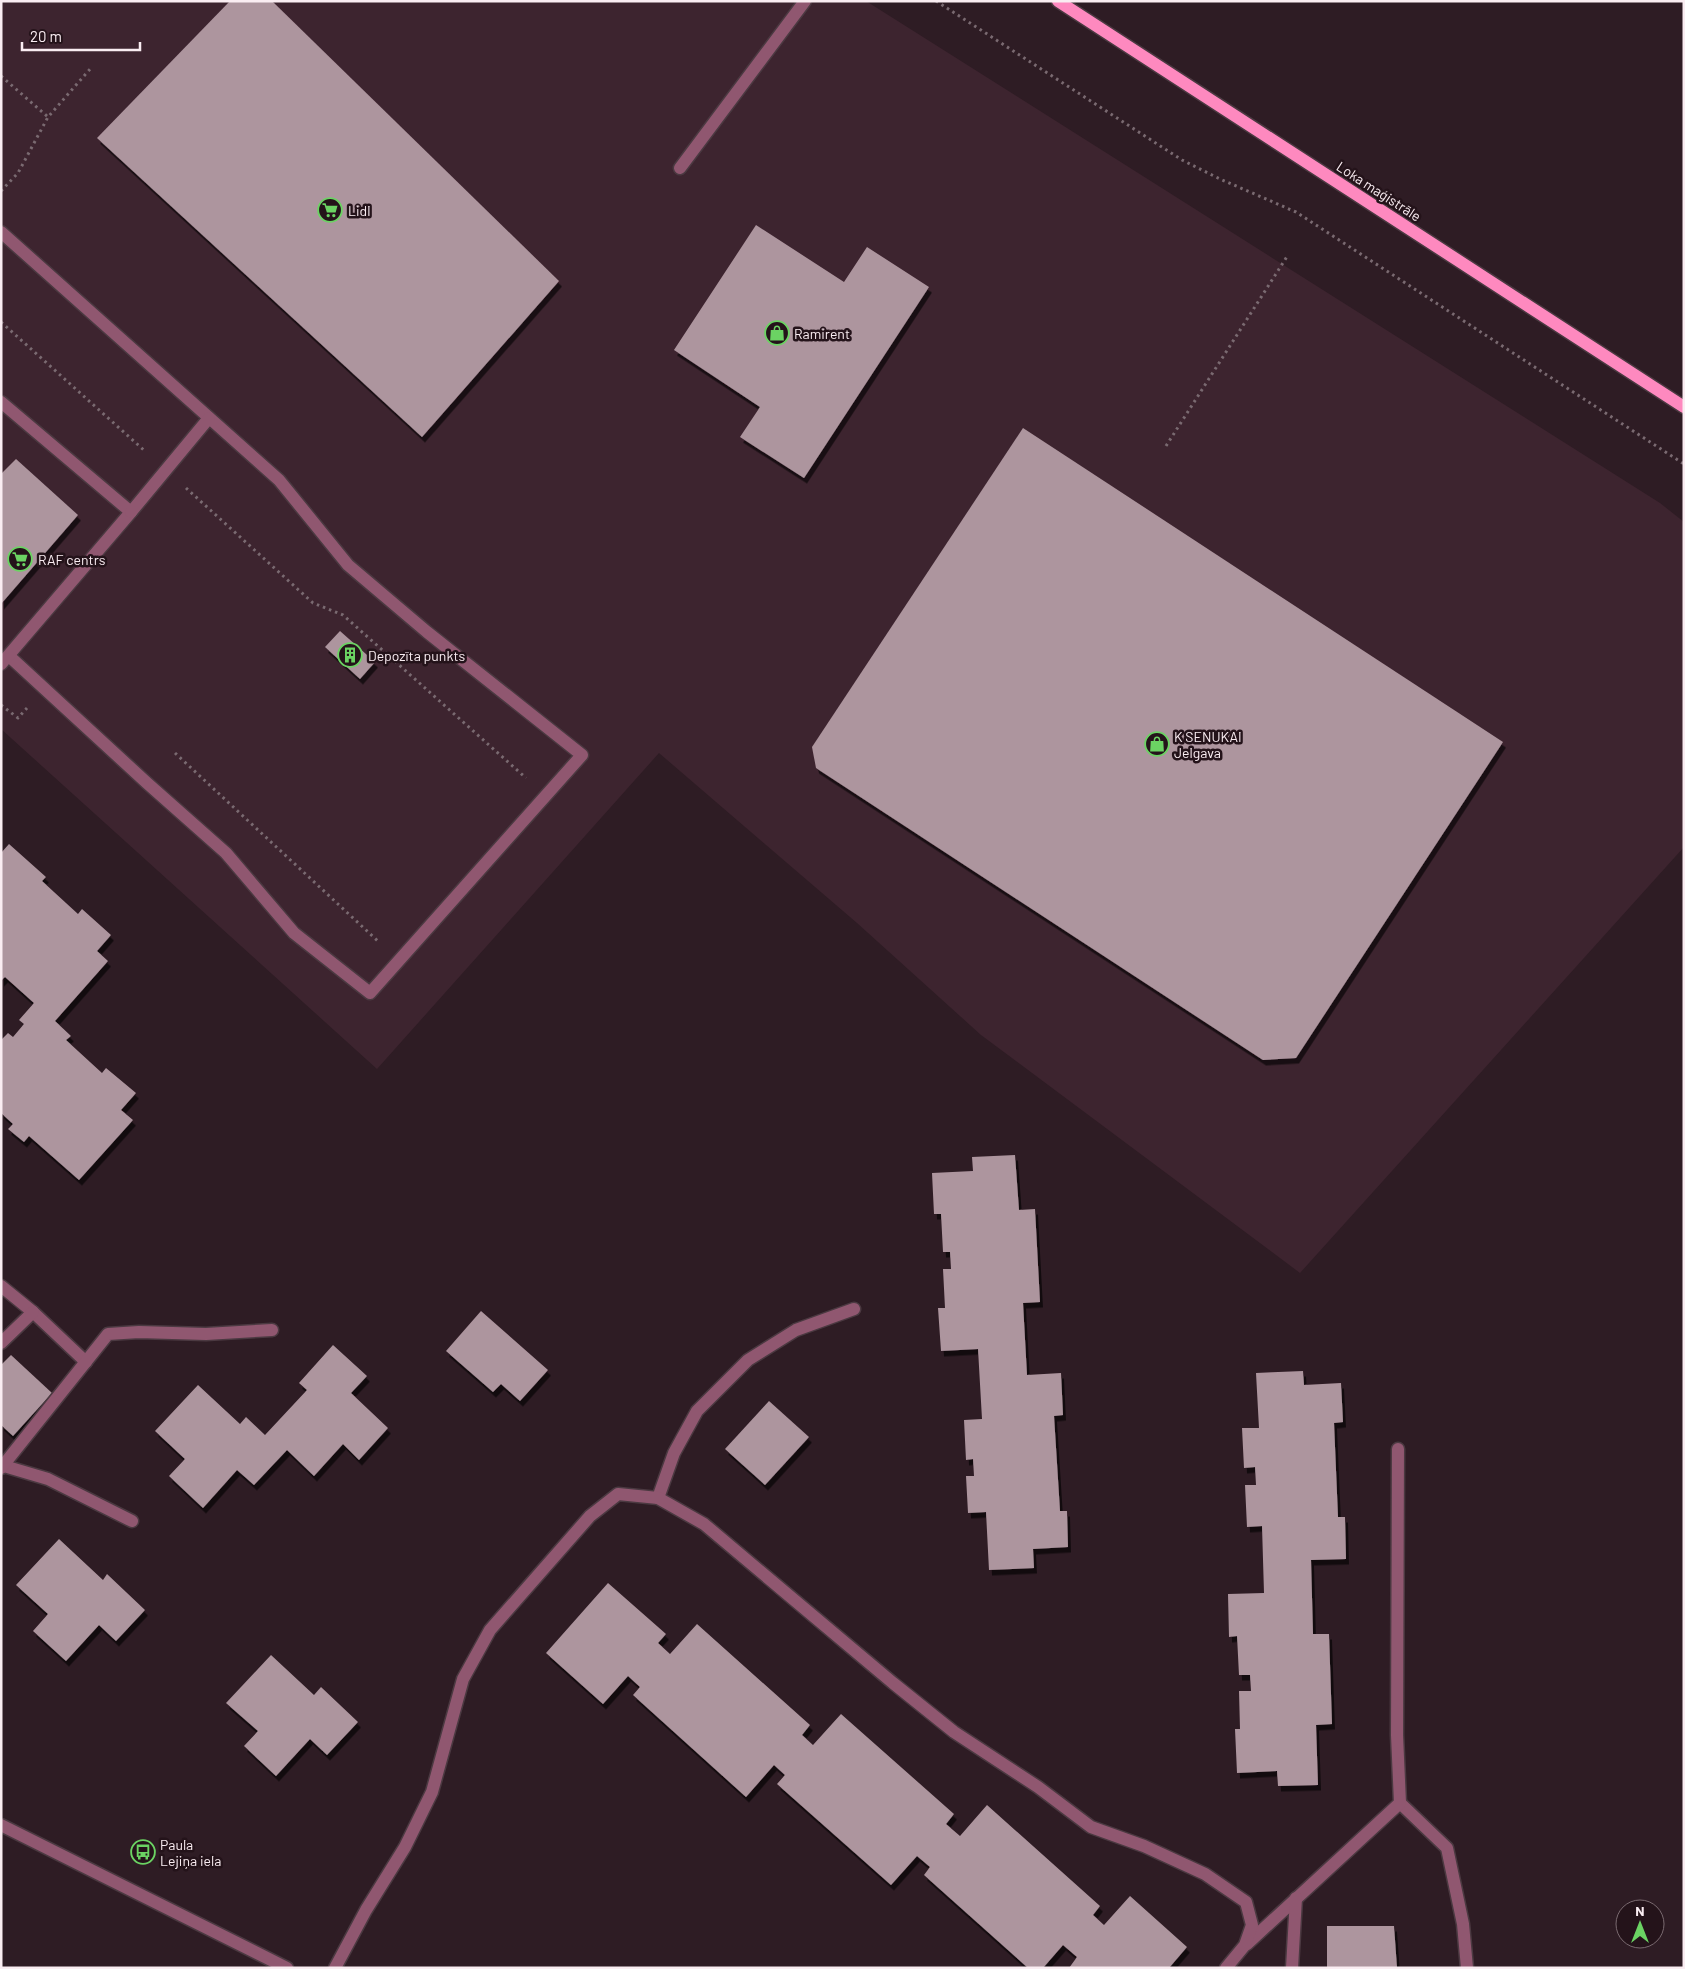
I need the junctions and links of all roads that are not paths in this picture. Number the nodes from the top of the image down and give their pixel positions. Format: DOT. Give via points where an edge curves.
graph roads {
  1 [pos="805,1"];
  2 [pos="1058,1"];
  3 [pos="680,168"];
  4 [pos="1,232"];
  5 [pos="1,402"];
  6 [pos="1684,407"];
  7 [pos="209,418"];
  8 [pos="131,512"];
  9 [pos="5,660"];
  10 [pos="1,1286"];
  11 [pos="854,1309"];
  12 [pos="33,1312"];
  13 [pos="272,1330"];
  14 [pos="1,1343"];
  15 [pos="86,1362"];
  16 [pos="1398,1449"];
  17 [pos="3,1467"];
  18 [pos="658,1498"];
  19 [pos="132,1521"];
  20 [pos="1400,1803"];
  21 [pos="1,1825"];
  22 [pos="1296,1898"];
  23 [pos="1245,1945"];
  24 [pos="287,1968"];
  25 [pos="335,1968"];
  26 [pos="1226,1968"];
  27 [pos="1292,1968"];
  28 [pos="1467,1968"];
  1 -- 3 [label="street"];
  2 -- 6 [label="main road, Loka maģistrāle"];
  4 -- 7 [label="street"];
  5 -- 8 [label="street"];
  7 -- 8 [label="street"];
  7 -- 9 [label="street" via="279,480 348,566 582,755 370,993 294,932 226,853"];
  8 -- 9 [label="street"];
  10 -- 12 [label="street"];
  11 -- 18 [label="street" via="796,1330 748,1360 697,1411 674,1453"];
  12 -- 14 [label="street"];
  12 -- 15 [label="street"];
  13 -- 15 [label="street" via="108,1334"];
  15 -- 17 [label="street"];
  16 -- 20 [label="street" via="1397,1735"];
  17 -- 19 [label="street" via="48,1480"];
  18 -- 23 [label="street" via="704,1524 954,1732 1038,1787 1091,1827 1144,1846 1205,1874 1246,1902 1252,1925"];
  18 -- 25 [label="street" via="618,1494 590,1516 490,1630 462,1679 432,1792 405,1847"];
  20 -- 22 [label="street"];
  20 -- 28 [label="street" via="1447,1848"];
  21 -- 24 [label="street"];
  22 -- 23 [label="street"];
  22 -- 27 [label="street"];
  23 -- 26 [label="street"];
}
